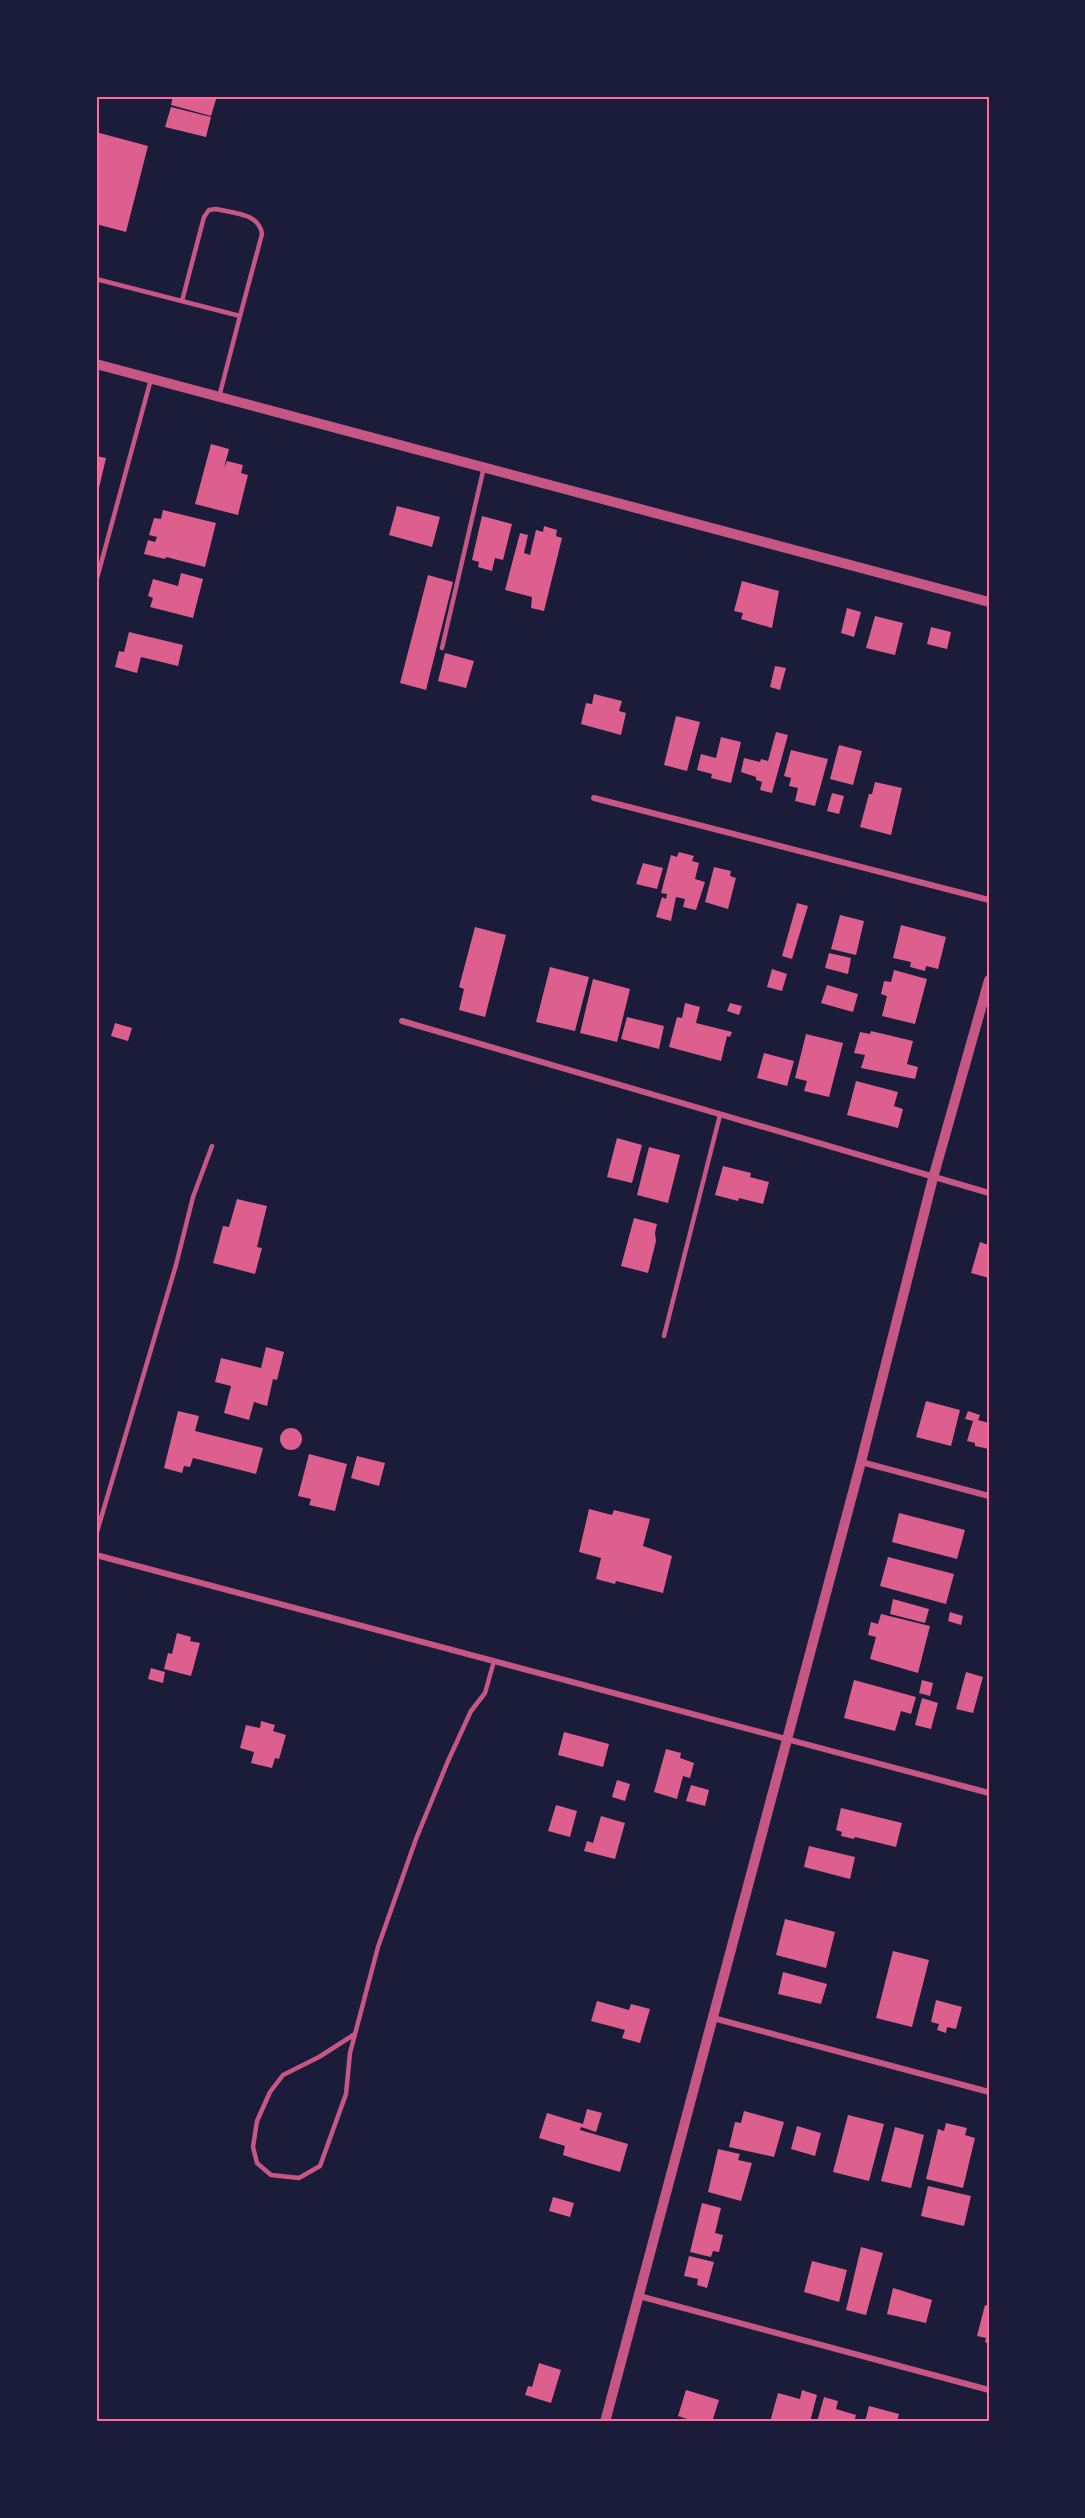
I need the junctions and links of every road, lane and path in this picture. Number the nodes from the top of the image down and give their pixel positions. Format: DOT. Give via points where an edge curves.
graph roads {
  1 [pos="96,279"];
  2 [pos="182,301"];
  3 [pos="240,316"];
  4 [pos="96,364"];
  5 [pos="151,379"];
  6 [pos="219,397"];
  7 [pos="484,467"];
  8 [pos="96,582"];
  9 [pos="989,602"];
  10 [pos="442,648"];
  11 [pos="594,798"];
  12 [pos="989,900"];
  13 [pos="989,980"];
  14 [pos="402,1021"];
  15 [pos="720,1115"];
  16 [pos="212,1146"];
  17 [pos="933,1178"];
  18 [pos="989,1193"];
  19 [pos="664,1336"];
  20 [pos="861,1462"];
  21 [pos="989,1496"];
  22 [pos="96,1535"];
  23 [pos="96,1555"];
  24 [pos="494,1661"];
  25 [pos="787,1740"];
  26 [pos="989,1794"];
  27 [pos="713,2018"];
  28 [pos="355,2034"];
  29 [pos="989,2092"];
  30 [pos="639,2296"];
  31 [pos="989,2390"];
  32 [pos="605,2422"];
  1 -- 2 [label="lane"];
  2 -- 3 [label="lane"];
  2 -- 3 [label="lane" via="209,210 256,219 262,234"];
  3 -- 6 [label="lane"];
  4 -- 5 [label="street"];
  5 -- 6 [label="street"];
  5 -- 8 [label="lane"];
  6 -- 7 [label="street"];
  7 -- 9 [label="street"];
  7 -- 10 [label="lane"];
  11 -- 12 [label="street"];
  13 -- 17 [label="street"];
  14 -- 15 [label="street"];
  15 -- 17 [label="street"];
  15 -- 19 [label="lane"];
  16 -- 22 [label="lane" via="193,1197"];
  17 -- 18 [label="street"];
  17 -- 20 [label="street"];
  20 -- 21 [label="street"];
  20 -- 25 [label="street"];
  23 -- 24 [label="street"];
  24 -- 25 [label="street"];
  24 -- 28 [label="lane" via="485,1693 471,1711 416,1839 378,1947"];
  25 -- 26 [label="street"];
  25 -- 27 [label="street"];
  27 -- 29 [label="street"];
  27 -- 30 [label="street"];
  28 -- 28 [label="lane" via="346,2094 320,2166 299,2178 271,2175 257,2163 253,2147 257,2121 270,2092 284,2075"];
  30 -- 31 [label="street"];
  30 -- 32 [label="street"];
}
